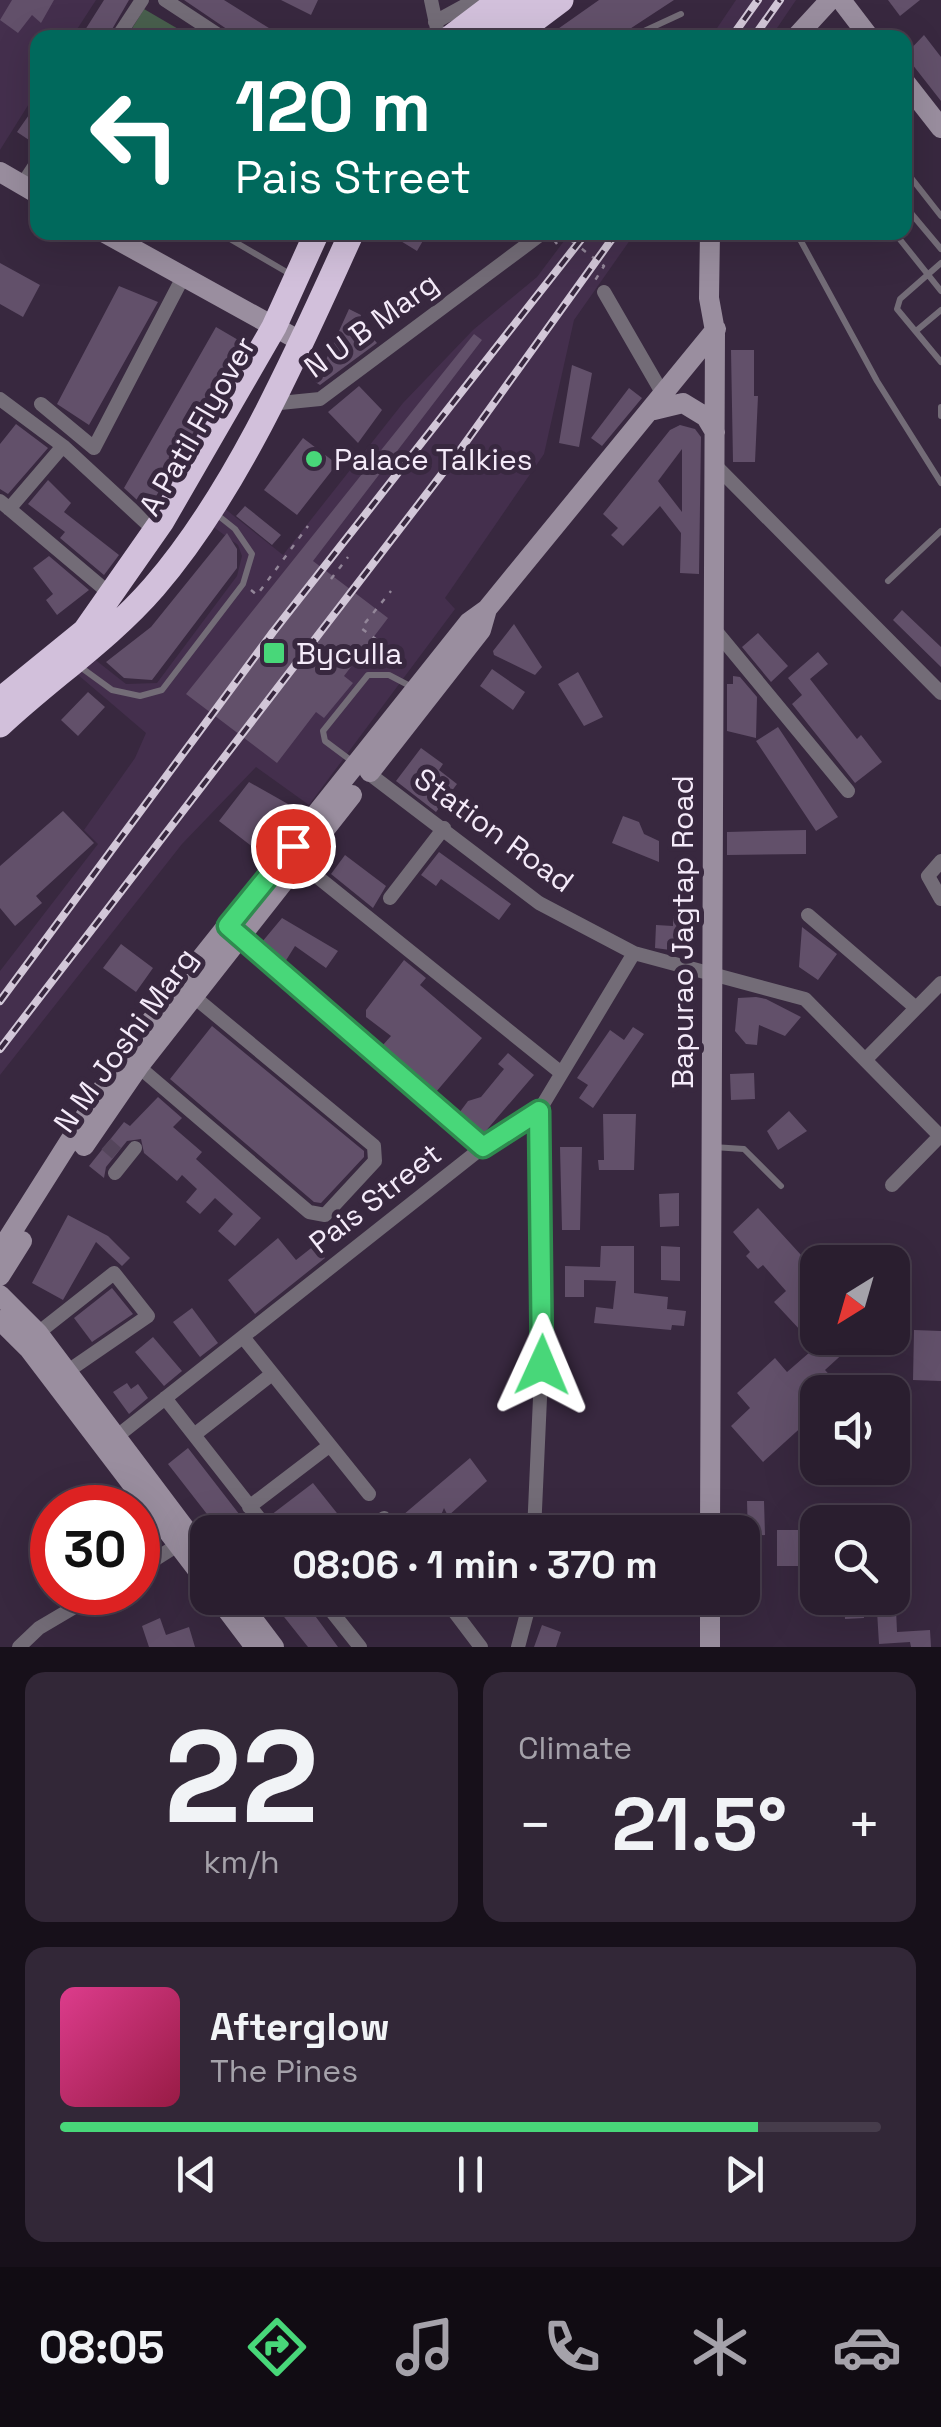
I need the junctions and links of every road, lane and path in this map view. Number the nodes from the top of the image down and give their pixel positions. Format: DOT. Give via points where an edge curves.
graph roads {
  1 [pos="142,0"];
  2 [pos="164,0"];
  3 [pos="431,0"];
  4 [pos="475,0"];
  5 [pos="500,0"];
  6 [pos="532,0"];
  7 [pos="561,0"];
  8 [pos="830,3"];
  9 [pos="681,14"];
  10 [pos="121,30"];
  11 [pos="211,30"];
  12 [pos="440,30"];
  13 [pos="443,30"];
  14 [pos="445,30"];
  15 [pos="492,30"];
  16 [pos="521,30"];
  17 [pos="646,30"];
  18 [pos="791,30"];
  19 [pos="803,30"];
  20 [pos="861,30"];
  21 [pos="912,91"];
  22 [pos="941,128"];
  23 [pos="0,172"];
  24 [pos="912,179"];
  25 [pos="30,190"];
  26 [pos="912,214"];
  27 [pos="941,216"];
  28 [pos="121,240"];
  29 [pos="232,240"];
  30 [pos="313,240"];
  31 [pos="330,240"];
  32 [pos="348,240"];
  33 [pos="533,240"];
  34 [pos="570,240"];
  35 [pos="710,240"];
  36 [pos="723,240"];
  37 [pos="800,240"];
  38 [pos="900,240"];
  39 [pos="941,248"];
  40 [pos="941,263"];
  41 [pos="604,266"];
  42 [pos="927,275"];
  43 [pos="296,277"];
  44 [pos="182,279"];
  45 [pos="604,292"];
  46 [pos="941,292"];
  47 [pos="941,310"];
  48 [pos="274,327"];
  49 [pos="715,331"];
  50 [pos="916,331"];
  51 [pos="302,342"];
  52 [pos="941,362"];
  53 [pos="0,399"];
  54 [pos="659,403"];
  55 [pos="41,404"];
  56 [pos="270,404"];
  57 [pos="941,407"];
  58 [pos="941,416"];
  59 [pos="715,432"];
  60 [pos="63,446"];
  61 [pos="715,465"];
  62 [pos="941,482"];
  63 [pos="5,505"];
  64 [pos="209,508"];
  65 [pos="308,526"];
  66 [pos="154,530"];
  67 [pos="941,531"];
  68 [pos="348,557"];
  69 [pos="331,579"];
  70 [pos="888,582"];
  71 [pos="243,584"];
  72 [pos="391,591"];
  73 [pos="113,597"];
  74 [pos="715,630"];
  75 [pos="74,662"];
  76 [pos="390,675"];
  77 [pos="421,694"];
  78 [pos="941,694"];
  79 [pos="0,700"];
  80 [pos="0,726"];
  81 [pos="364,769"];
  82 [pos="848,791"];
  83 [pos="444,828"];
  84 [pos="941,861"];
  85 [pos="299,862"];
  86 [pos="390,898"];
  87 [pos="941,899"];
  88 [pos="808,915"];
  89 [pos="233,931"];
  90 [pos="634,954"];
  91 [pos="713,973"];
  92 [pos="941,984"];
  93 [pos="193,996"];
  94 [pos="916,1008"];
  95 [pos="169,1014"];
  96 [pos="132,1060"];
  97 [pos="866,1060"];
  98 [pos="560,1072"];
  99 [pos="539,1111"];
  100 [pos="94,1135"];
  101 [pos="941,1136"];
  102 [pos="483,1147"];
  103 [pos="712,1147"];
  104 [pos="892,1185"];
  105 [pos="781,1186"];
  106 [pos="0,1251"];
  107 [pos="0,1276"];
  108 [pos="0,1295"];
  109 [pos="0,1320"];
  110 [pos="38,1333"];
  111 [pos="243,1337"];
  112 [pos="68,1372"];
  113 [pos="272,1374"];
  114 [pos="166,1398"];
  115 [pos="194,1435"];
  116 [pos="110,1442"];
  117 [pos="329,1446"];
  118 [pos="369,1494"];
  119 [pos="249,1506"];
  120 [pos="256,1515"];
  121 [pos="535,1515"];
  122 [pos="710,1515"];
  123 [pos="184,1541"];
  124 [pos="190,1546"];
  125 [pos="190,1552"];
  126 [pos="160,1556"];
  127 [pos="62,1615"];
  128 [pos="233,1615"];
  129 [pos="245,1615"];
  130 [pos="334,1615"];
  131 [pos="457,1615"];
  132 [pos="527,1615"];
  133 [pos="710,1615"];
  134 [pos="259,1644"];
  135 [pos="19,1647"];
  136 [pos="360,1647"];
  137 [pos="481,1647"];
  138 [pos="518,1647"];
  139 [pos="710,1647"];
  1 -- 10 [label="street"];
  2 -- 11 [label="street"];
  3 -- 12 [label="street"];
  4 -- 13 [label="street"];
  5 -- 14 [label="highway"];
  6 -- 15 [label="highway"];
  7 -- 16 [label="highway"];
  8 -- 18 [label="main road"];
  8 -- 19 [label="main road"];
  8 -- 20 [label="main road"];
  9 -- 17 [label="lane"];
  21 -- 22 [label="main road"];
  23 -- 25 [label="main road"];
  24 -- 27 [label="lane"];
  26 -- 39 [label="lane"];
  28 -- 44 [label="main road"];
  29 -- 43 [label="lane"];
  30 -- 43 [label="highway"];
  31 -- 73 [label="highway, A Patil Flyover" via="233,435 165,543"];
  32 -- 51 [label="highway"];
  33 -- 56 [label="street, N U B Marg" via="320,399"];
  34 -- 41 [label="path"];
  35 -- 49 [label="main road"];
  36 -- 49 [label="main road, N M Joshi Marg"];
  37 -- 62 [label="lane"];
  38 -- 42 [label="lane"];
  40 -- 42 [label="lane"];
  42 -- 46 [label="lane"];
  42 -- 50 [label="lane" via="900,298 897,309"];
  43 -- 48 [label="highway"];
  44 -- 48 [label="main road"];
  44 -- 55 [label="street" via="94,448"];
  45 -- 54 [label="street"];
  47 -- 50 [label="lane"];
  48 -- 51 [label="main road"];
  48 -- 66 [label="highway"];
  49 -- 54 [label="main road, N M Joshi Marg"];
  49 -- 59 [label="main road, Bapurao Jagtap Road"];
  50 -- 52 [label="lane"];
  51 -- 56 [label="highway"];
  53 -- 60 [label="street"];
  54 -- 59 [label="main road" via="683,403 706,417"];
  54 -- 77 [label="main road, N M Joshi Marg" via="487,609 481,630"];
  56 -- 64 [label="highway"];
  57 -- 58 [label="lane"];
  59 -- 61 [label="main road, Bapurao Jagtap Road"];
  60 -- 63 [label="street"];
  60 -- 66 [label="street"];
  61 -- 74 [label="main road, Bapurao Jagtap Road"];
  61 -- 78 [label="street"];
  63 -- 73 [label="street"];
  64 -- 71 [label="lane" via="252,554"];
  64 -- 75 [label="highway" via="154,587"];
  65 -- 71 [label="path" via="256,595"];
  66 -- 73 [label="highway"];
  67 -- 70 [label="lane"];
  68 -- 69 [label="path"];
  71 -- 75 [label="lane" via="162,690 140,696 112,690"];
  72 -- 76 [label="path" via="361,628 380,643"];
  73 -- 79 [label="highway, A Patil Flyover" via="84,631"];
  74 -- 82 [label="street"];
  74 -- 91 [label="main road, Bapurao Jagtap Road"];
  75 -- 80 [label="highway"];
  76 -- 77 [label="lane"];
  76 -- 81 [label="lane" via="368,675 323,732 324,741"];
  77 -- 81 [label="main road, N M Joshi Marg"];
  81 -- 83 [label="street, Station Road"];
  81 -- 85 [label="main road, N M Joshi Marg"];
  81 -- 89 [label="main road, N M Joshi Marg"];
  83 -- 86 [label="street"];
  83 -- 90 [label="street, Station Road" via="539,902"];
  84 -- 87 [label="street" via="928,876"];
  85 -- 89 [label="main road, N M Joshi Marg"];
  85 -- 98 [label="street"];
  88 -- 94 [label="street"];
  89 -- 93 [label="main road, N M Joshi Marg"];
  89 -- 95 [label="main road, N M Joshi Marg"];
  89 -- 102 [label="street"];
  90 -- 91 [label="street, Station Road"];
  90 -- 98 [label="street, Pais Street"];
  91 -- 97 [label="street, Station Road" via="805,999"];
  91 -- 103 [label="main road, Bapurao Jagtap Road"];
  92 -- 94 [label="street"];
  93 -- 95 [label="main road, N M Joshi Marg"];
  93 -- 96 [label="street" via="374,1146 375,1161 325,1215 317,1216"];
  94 -- 97 [label="street"];
  95 -- 96 [label="main road, N M Joshi Marg"];
  96 -- 100 [label="main road, N M Joshi Marg"];
  97 -- 101 [label="street, Station Road"];
  98 -- 99 [label="street, Pais Street"];
  99 -- 102 [label="street, Pais Street"];
  99 -- 121 [label="street" via="543,1331"];
  100 -- 106 [label="main road, N M Joshi Marg"];
  100 -- 107 [label="main road, N M Joshi Marg"];
  101 -- 104 [label="street"];
  102 -- 111 [label="street, Pais Street"];
  103 -- 105 [label="lane" via="744,1150"];
  103 -- 122 [label="main road, Bapurao Jagtap Road"];
  108 -- 110 [label="main road"];
  109 -- 116 [label="main road"];
  110 -- 112 [label="main road"];
  110 -- 112 [label="street" via="114,1273 133,1293 148,1316"];
  111 -- 113 [label="street"];
  111 -- 114 [label="street, Pais Street"];
  112 -- 116 [label="main road"];
  113 -- 115 [label="street"];
  113 -- 117 [label="street"];
  114 -- 115 [label="street"];
  114 -- 116 [label="street, Pais Street"];
  115 -- 119 [label="street"];
  116 -- 123 [label="main road"];
  117 -- 118 [label="street"];
  117 -- 119 [label="street"];
  119 -- 120 [label="street"];
  123 -- 124 [label="main road"];
  123 -- 125 [label="main road"];
  123 -- 126 [label="street"];
  127 -- 135 [label="street"];
  128 -- 134 [label="main road"];
  129 -- 134 [label="main road"];
  130 -- 136 [label="street"];
  131 -- 137 [label="street"];
  132 -- 138 [label="street"];
  133 -- 139 [label="main road"];
}
